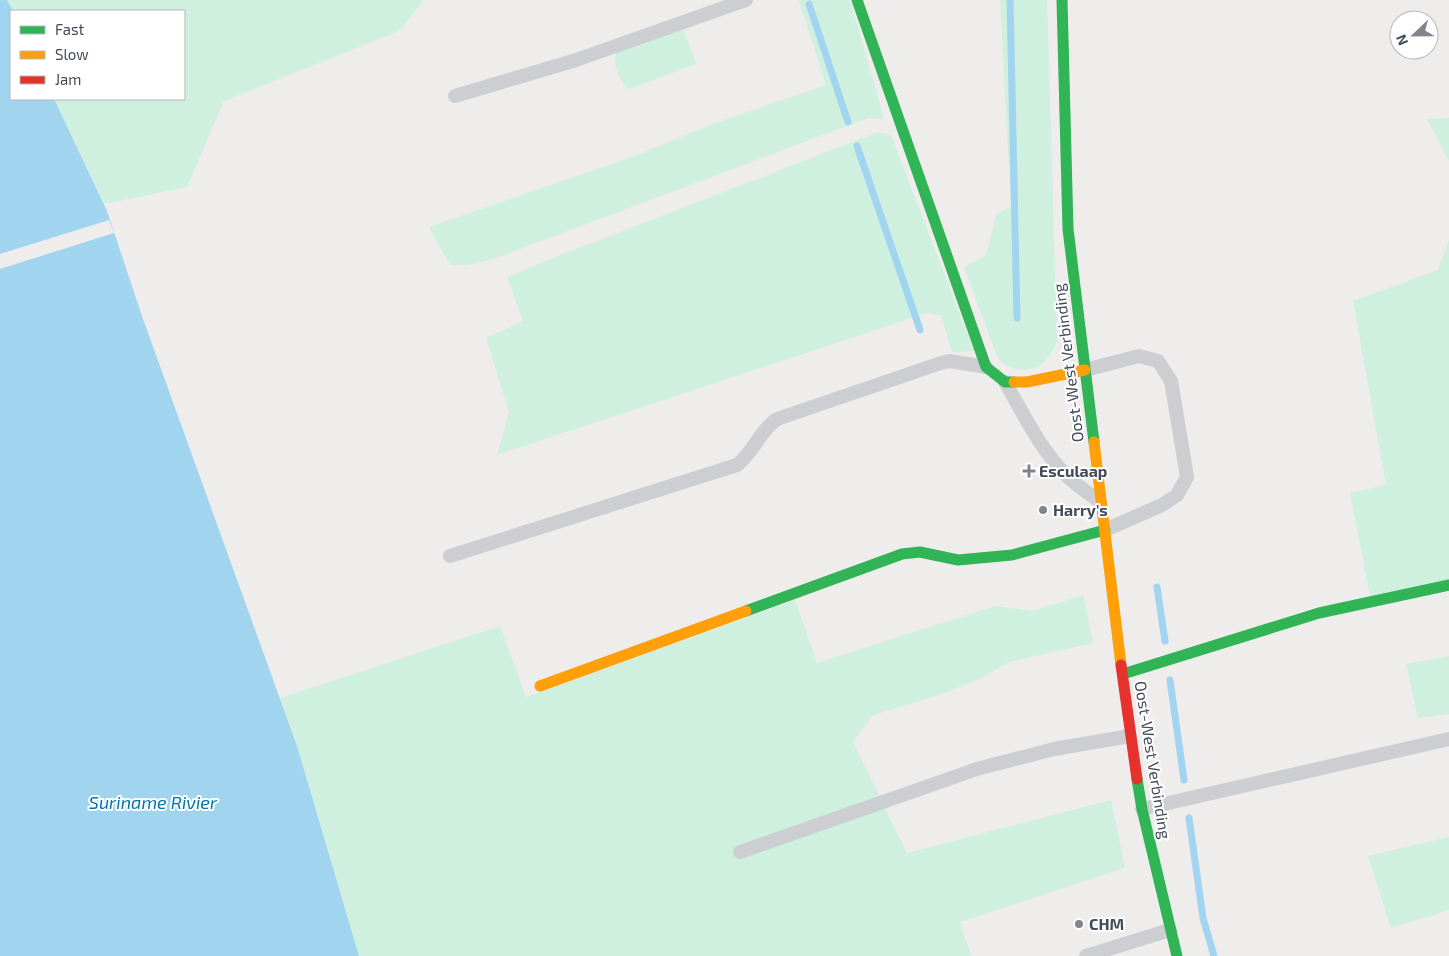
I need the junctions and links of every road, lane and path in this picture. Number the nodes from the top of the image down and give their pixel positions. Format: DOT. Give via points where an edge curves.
graph roads {
  1 [pos="746,0"];
  2 [pos="857,0"];
  3 [pos="1062,0"];
  4 [pos="455,96"];
  5 [pos="986,367"];
  6 [pos="1084,370"];
  7 [pos="1005,382"];
  8 [pos="1101,503"];
  9 [pos="1105,530"];
  10 [pos="450,556"];
  11 [pos="1449,585"];
  12 [pos="1123,674"];
  13 [pos="540,686"];
  14 [pos="1130,736"];
  15 [pos="1449,738"];
  16 [pos="1142,809"];
  17 [pos="740,852"];
  18 [pos="1170,930"];
  19 [pos="1086,956"];
  20 [pos="1177,956"];
  1 -- 4 [label="lane" via="576,60"];
  2 -- 5 [label="street"];
  3 -- 6 [label="street, Oost-West Verbinding" via="1068,228"];
  5 -- 7 [label="street"];
  5 -- 10 [label="lane" via="942,362 777,419 738,465"];
  6 -- 7 [label="street" via="1027,382"];
  6 -- 8 [label="street, Oost-West Verbinding"];
  6 -- 9 [label="lane" via="1139,356 1158,361 1171,381 1187,477 1177,496"];
  7 -- 8 [label="lane" via="1043,448 1067,476"];
  8 -- 9 [label="street, Oost-West Verbinding"];
  9 -- 12 [label="street, Oost-West Verbinding"];
  9 -- 13 [label="street" via="1012,556 958,560 920,552 902,554"];
  11 -- 12 [label="street" via="1319,613"];
  12 -- 14 [label="street, Oost-West Verbinding"];
  14 -- 16 [label="street, Oost-West Verbinding"];
  14 -- 17 [label="lane" via="1054,749 977,769"];
  15 -- 16 [label="lane"];
  16 -- 18 [label="street, Oost-West Verbinding"];
  18 -- 19 [label="lane"];
  18 -- 20 [label="street, Oost-West Verbinding"];
}
